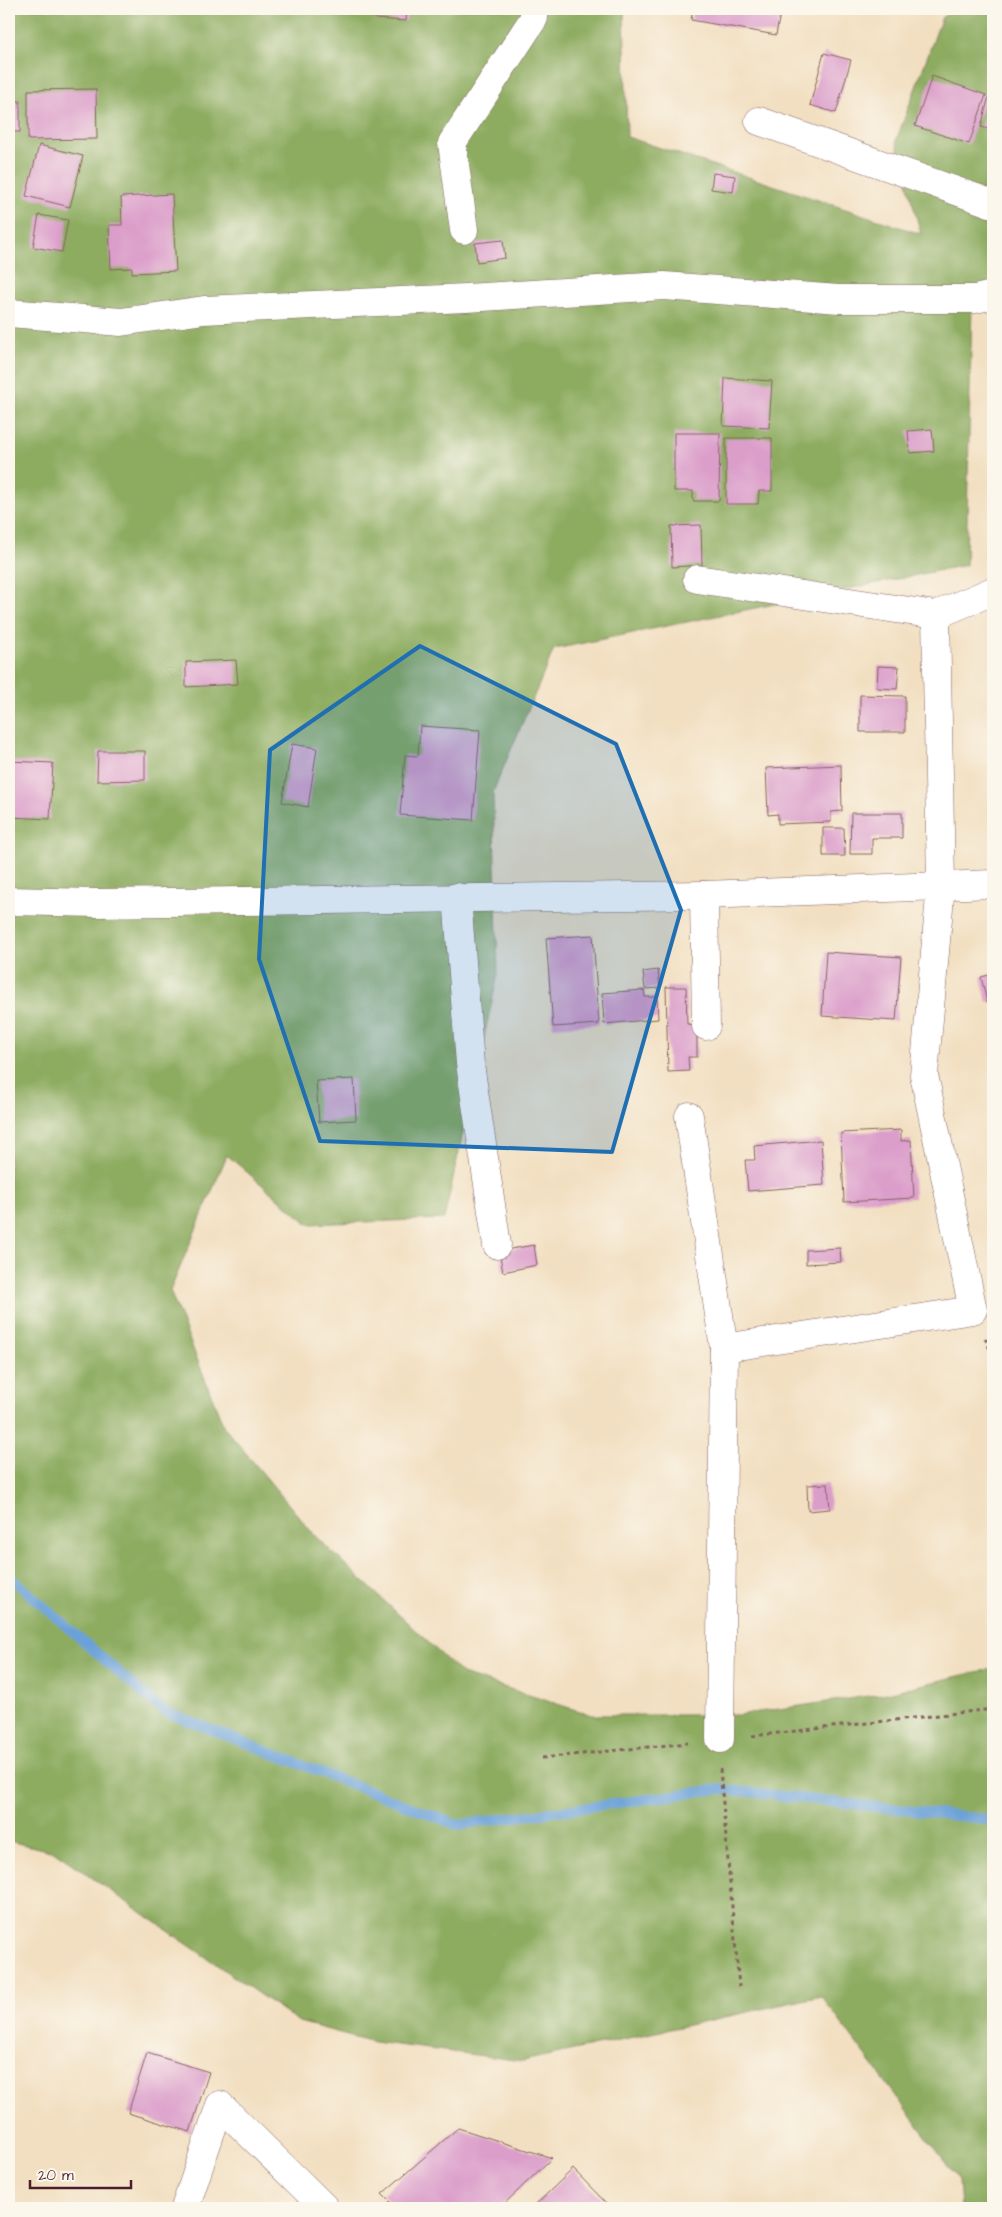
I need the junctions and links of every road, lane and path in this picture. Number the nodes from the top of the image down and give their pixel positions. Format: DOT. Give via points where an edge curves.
graph roads {
  1 [pos="534,9"];
  2 [pos="759,120"];
  3 [pos="993,204"];
  4 [pos="464,230"];
  5 [pos="993,295"];
  6 [pos="9,313"];
  7 [pos="697,579"];
  8 [pos="993,590"];
  9 [pos="936,615"];
  10 [pos="993,884"];
  11 [pos="941,885"];
  12 [pos="704,895"];
  13 [pos="457,897"];
  14 [pos="9,902"];
  15 [pos="706,1026"];
  16 [pos="689,1116"];
  17 [pos="497,1245"];
  18 [pos="724,1348"];
  19 [pos="993,1709"];
  20 [pos="720,1740"];
  21 [pos="542,1758"];
  22 [pos="739,1987"];
  23 [pos="185,2208"];
  24 [pos="325,2208"];
  1 -- 4 [label="street" via="534,18 452,143"];
  2 -- 3 [label="street"];
  5 -- 6 [label="street" via="975,299 839,299 664,286 204,310 121,322"];
  7 -- 9 [label="street"];
  8 -- 9 [label="street"];
  9 -- 11 [label="street"];
  10 -- 11 [label="street"];
  11 -- 12 [label="street"];
  11 -- 18 [label="street" via="924,1075 973,1310"];
  12 -- 13 [label="street"];
  12 -- 15 [label="street"];
  13 -- 14 [label="street"];
  13 -- 17 [label="street" via="470,1064"];
  16 -- 18 [label="street"];
  18 -- 20 [label="street"];
  19 -- 20 [label="path"];
  20 -- 21 [label="path"];
  20 -- 22 [label="path" via="720,1789"];
  23 -- 24 [label="street" via="220,2105"];
}
